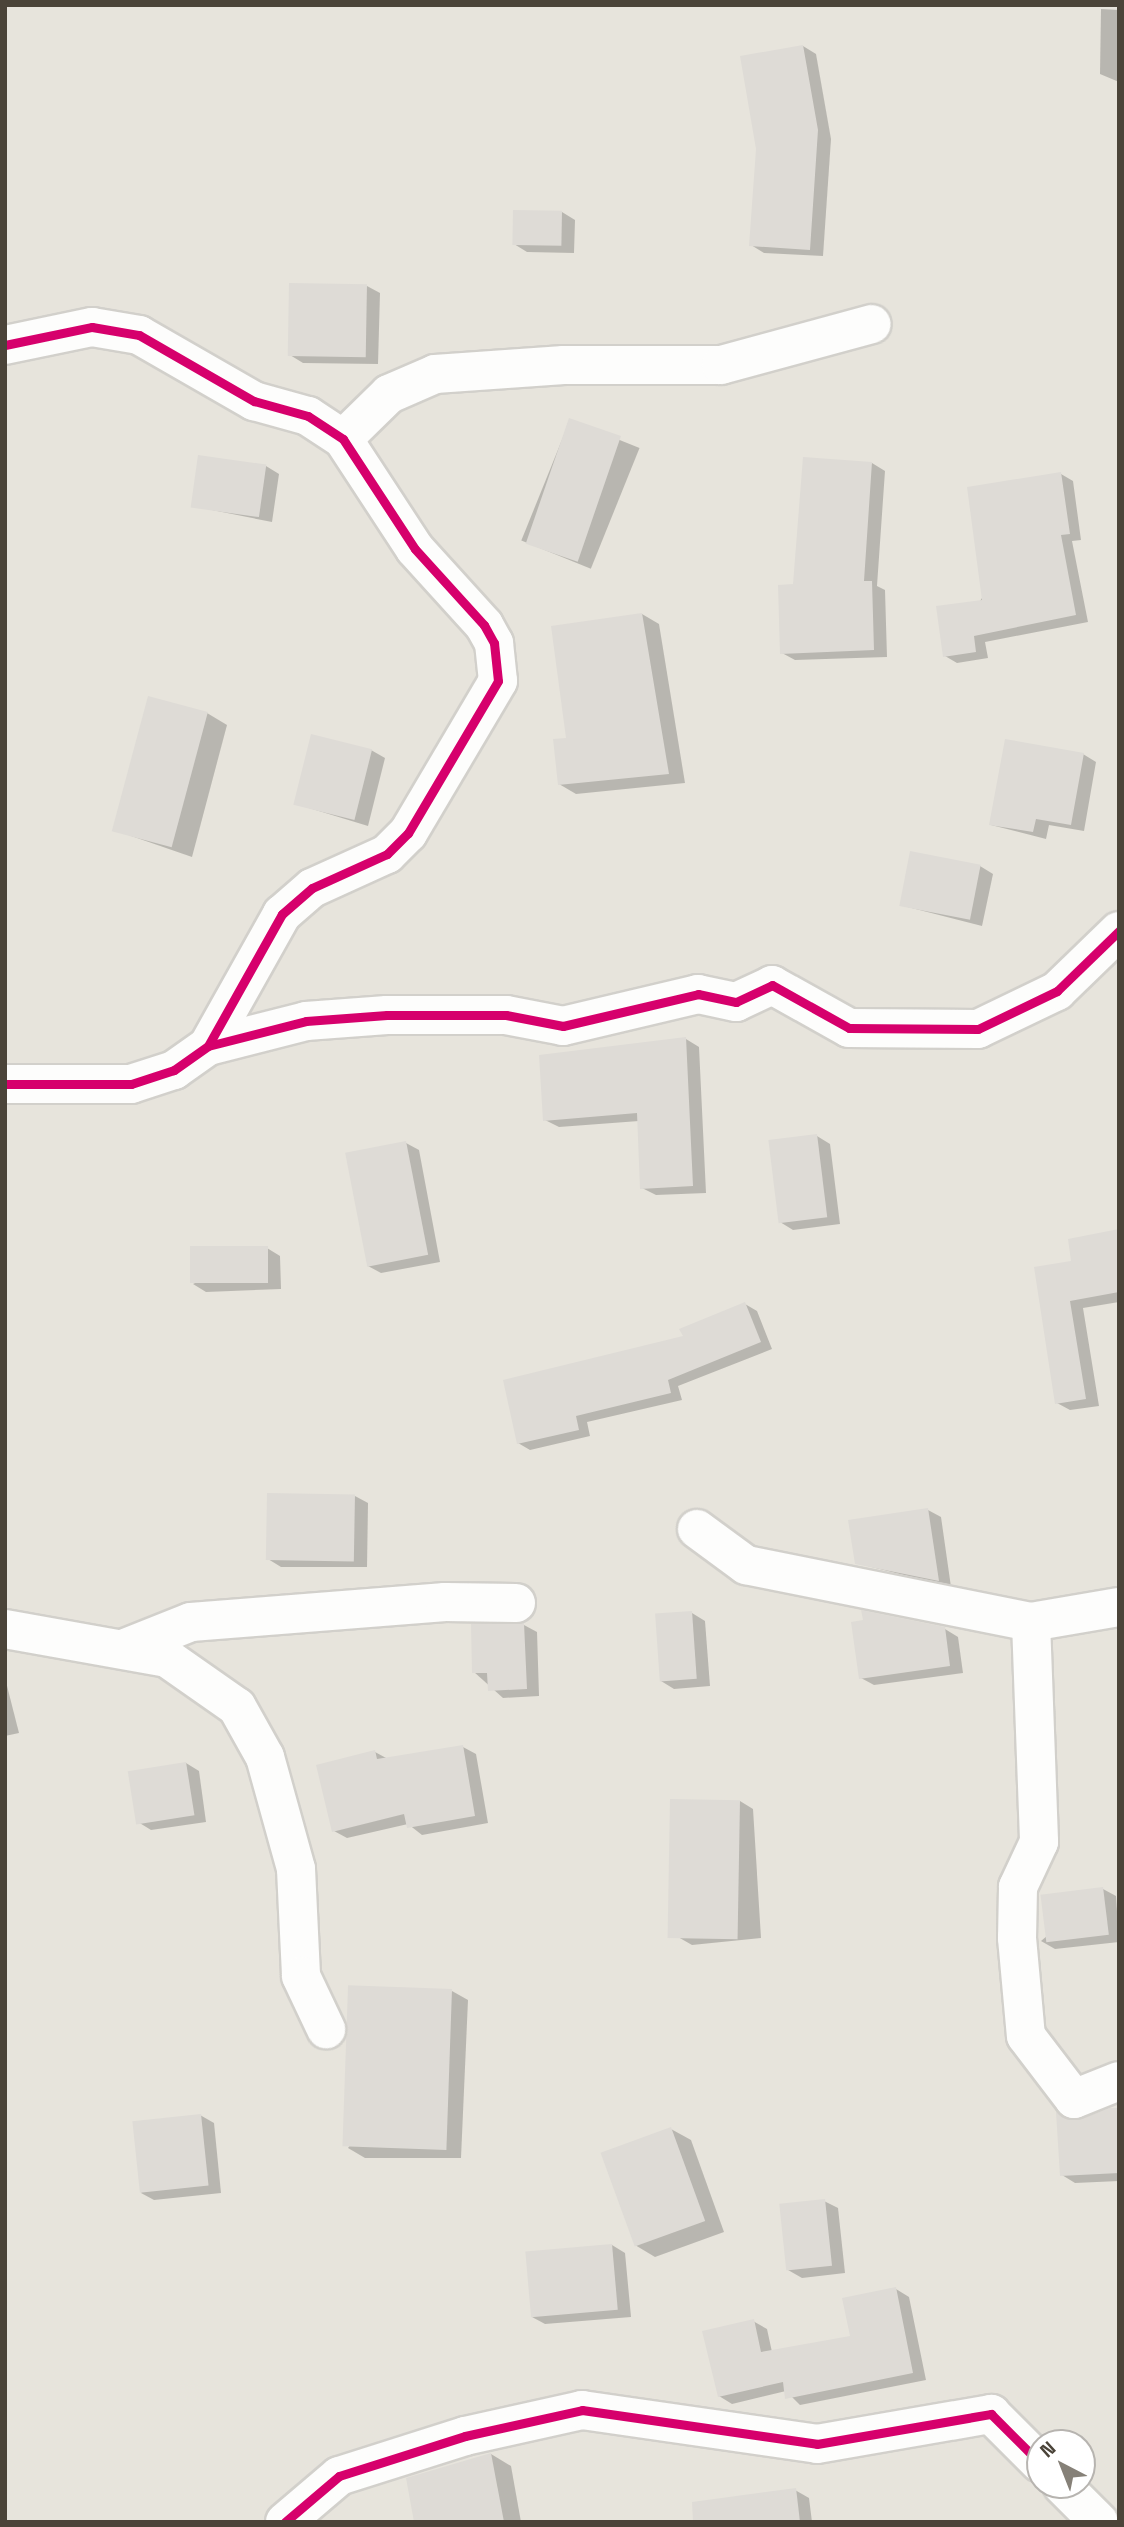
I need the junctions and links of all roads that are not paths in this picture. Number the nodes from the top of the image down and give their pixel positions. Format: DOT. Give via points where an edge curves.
graph roads {
  1 [pos="872,324"];
  2 [pos="5,345"];
  3 [pos="344,439"];
  4 [pos="1119,931"];
  5 [pos="248,980"];
  6 [pos="306,1021"];
  7 [pos="208,1046"];
  8 [pos="5,1084"];
  9 [pos="697,1528"];
  10 [pos="516,1604"];
  11 [pos="1119,1607"];
  12 [pos="1031,1622"];
  13 [pos="5,1629"];
  14 [pos="123,1649"];
  15 [pos="326,2029"];
  16 [pos="1119,2081"];
  17 [pos="1026,2449"];
  18 [pos="1076,2499"];
  19 [pos="285,2522"];
  20 [pos="1099,2522"];
  1 -- 3 [label="street" via="721,365 564,365 435,374 389,394"];
  2 -- 3 [label="street" via="92,327 139,335 254,401 308,416"];
  3 -- 5 [label="street" via="415,549 484,625 494,643 498,681 408,833 387,854 312,888 282,914"];
  4 -- 6 [label="street" via="1057,991 978,1029 849,1028 772,985 736,1002 698,994 563,1026 506,1015"];
  5 -- 6 [label="street"];
  5 -- 7 [label="street"];
  6 -- 7 [label="street"];
  7 -- 8 [label="street" via="174,1070 131,1084"];
  9 -- 12 [label="street" via="746,1565"];
  10 -- 14 [label="street" via="445,1602 191,1622"];
  11 -- 12 [label="street"];
  12 -- 16 [label="street" via="1039,1842 1018,1887 1017,1938 1026,2036 1074,2099"];
  13 -- 14 [label="street"];
  14 -- 15 [label="street" via="167,1658 237,1707 265,1757 296,1869 301,1976"];
  17 -- 19 [label="street" via="991,2414 817,2444 582,2410 464,2436 340,2476"];
  18 -- 20 [label="street"];
}
